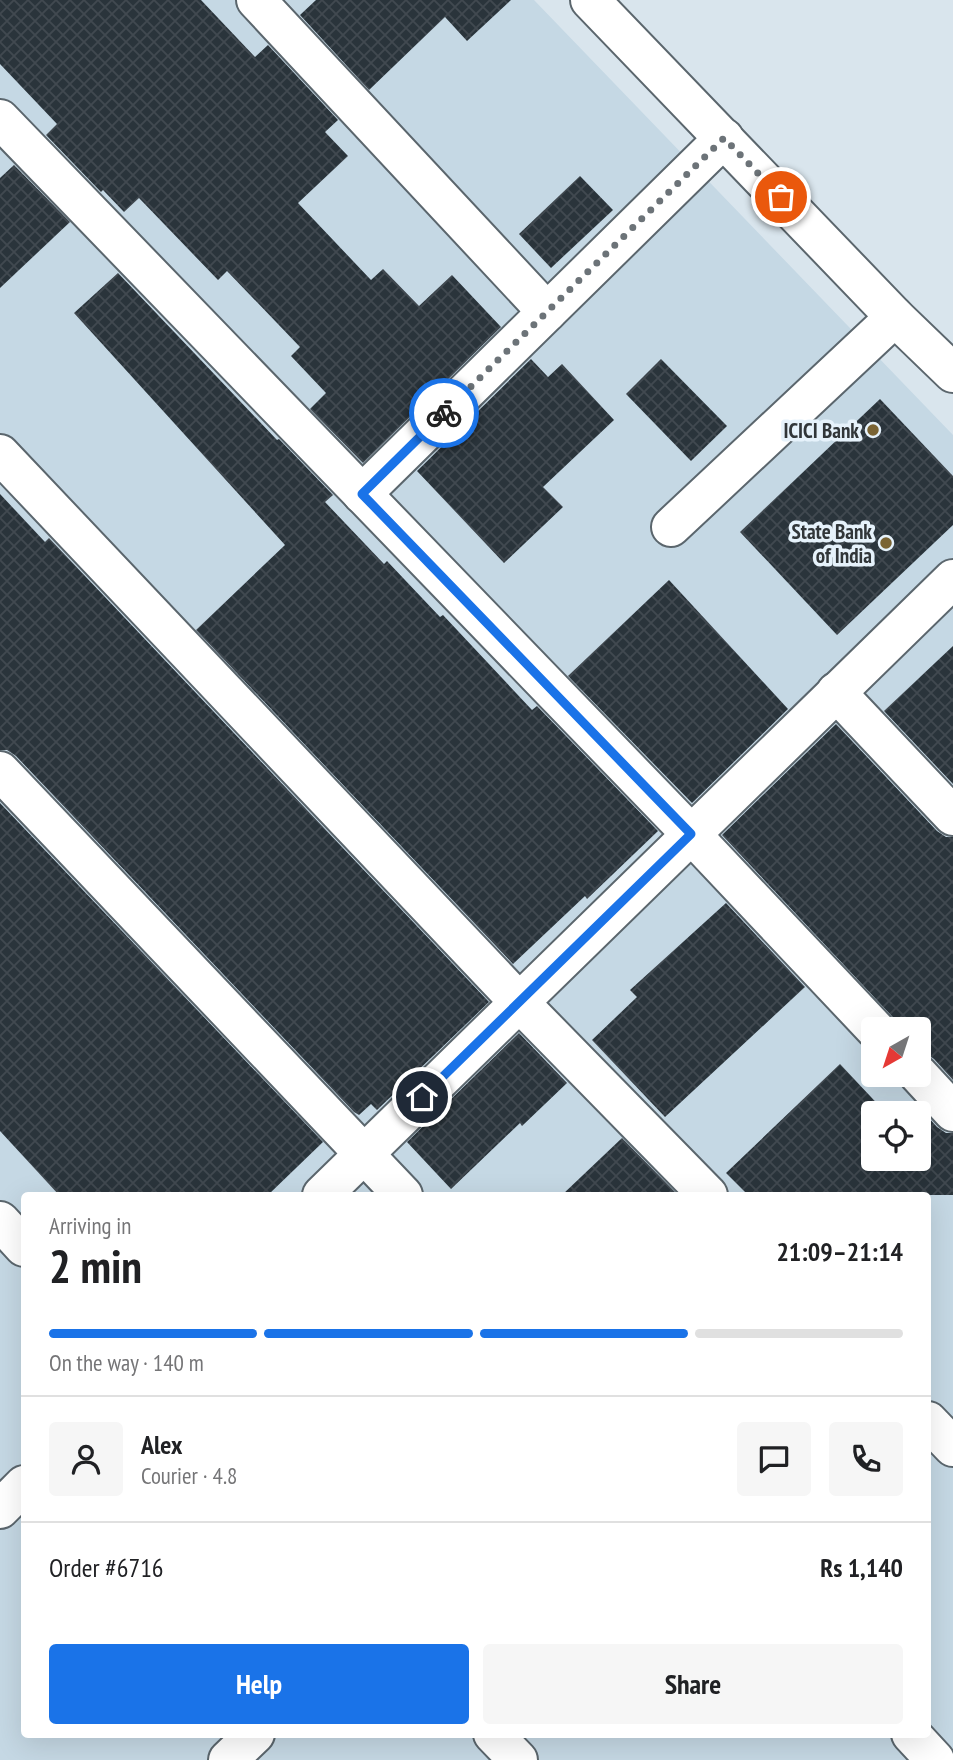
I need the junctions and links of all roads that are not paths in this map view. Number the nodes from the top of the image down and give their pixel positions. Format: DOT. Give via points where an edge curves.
graph roads {
  1 [pos="256,0"];
  2 [pos="590,0"];
  3 [pos="0,120"];
  4 [pos="724,138"];
  5 [pos="547,312"];
  6 [pos="895,317"];
  7 [pos="948,358"];
  8 [pos="0,454"];
  9 [pos="362,494"];
  10 [pos="671,527"];
  11 [pos="953,579"];
  12 [pos="836,692"];
  13 [pos="0,771"];
  14 [pos="953,816"];
  15 [pos="691,834"];
  16 [pos="519,1002"];
  17 [pos="864,1017"];
  18 [pos="930,1087"];
  19 [pos="953,1112"];
  20 [pos="364,1154"];
  21 [pos="325,1192"];
  22 [pos="400,1192"];
  23 [pos="705,1192"];
  24 [pos="0,1221"];
  25 [pos="21,1244"];
  26 [pos="931,1424"];
  27 [pos="953,1447"];
  28 [pos="21,1488"];
  29 [pos="0,1509"];
  30 [pos="251,1738"];
  31 [pos="497,1738"];
  32 [pos="915,1738"];
  33 [pos="228,1760"];
  34 [pos="518,1760"];
  35 [pos="935,1760"];
  1 -- 5 [label="street"];
  2 -- 4 [label="street"];
  3 -- 9 [label="street"];
  4 -- 5 [label="street"];
  4 -- 6 [label="street"];
  5 -- 9 [label="street"];
  6 -- 7 [label="street"];
  6 -- 10 [label="street"];
  8 -- 16 [label="street"];
  9 -- 15 [label="street"];
  11 -- 12 [label="street"];
  12 -- 14 [label="street"];
  12 -- 15 [label="street"];
  13 -- 20 [label="street"];
  15 -- 16 [label="street"];
  15 -- 17 [label="street"];
  16 -- 20 [label="street"];
  16 -- 23 [label="street"];
  18 -- 19 [label="street"];
  20 -- 21 [label="street"];
  20 -- 22 [label="street"];
  24 -- 25 [label="street"];
  26 -- 27 [label="street"];
  28 -- 29 [label="street"];
  30 -- 33 [label="street"];
  31 -- 34 [label="street"];
  32 -- 35 [label="street"];
}
